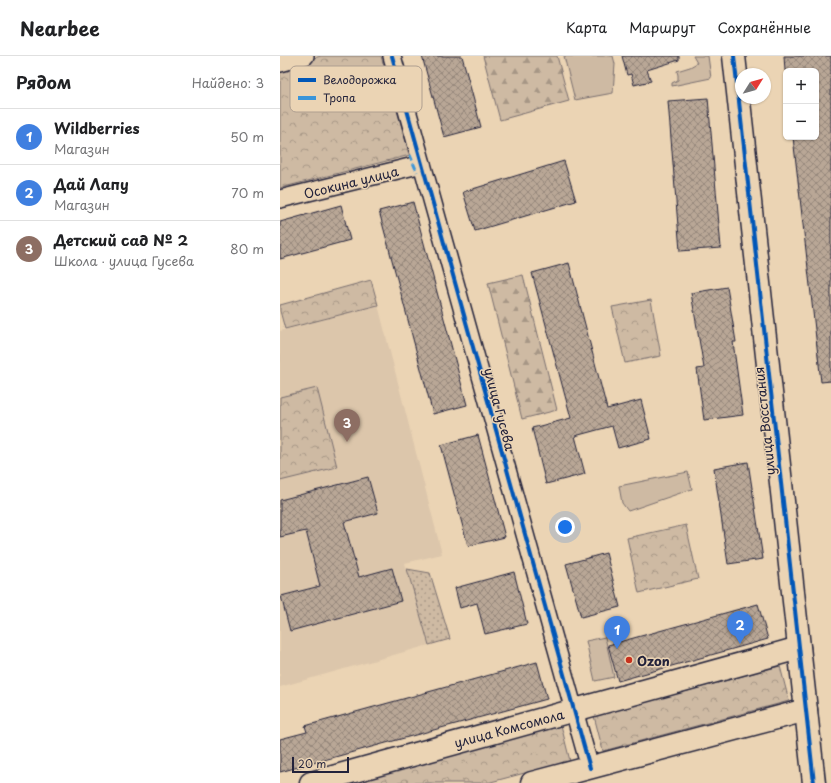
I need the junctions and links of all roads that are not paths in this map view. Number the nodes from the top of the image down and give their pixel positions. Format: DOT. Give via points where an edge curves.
graph roads {
  1 [pos="306,56"];
  2 [pos="392,56"];
  3 [pos="734,56"];
  4 [pos="280,63"];
  5 [pos="395,66"];
  6 [pos="408,112"];
  7 [pos="422,164"];
  8 [pos="280,199"];
  9 [pos="799,648"];
  10 [pos="806,710"];
  11 [pos="574,711"];
  12 [pos="590,768"];
  13 [pos="311,783"];
  14 [pos="532,783"];
  15 [pos="814,783"];
  1 -- 4 [label="street"];
  2 -- 5 [label="street, улица Гусева"];
  3 -- 9 [label="street, улица Восстания"];
  6 -- 7 [label="street, улица Гусева"];
  7 -- 8 [label="street, Осокина улица"];
  7 -- 11 [label="street, улица Гусева"];
  9 -- 10 [label="street, улица Восстания"];
  9 -- 11 [label="street, улица Комсомола"];
  10 -- 12 [label="street"];
  10 -- 15 [label="street, улица Восстания"];
  11 -- 12 [label="street, улица Гусева"];
  11 -- 13 [label="street, улица Комсомола"];
  12 -- 14 [label="street"];
}
